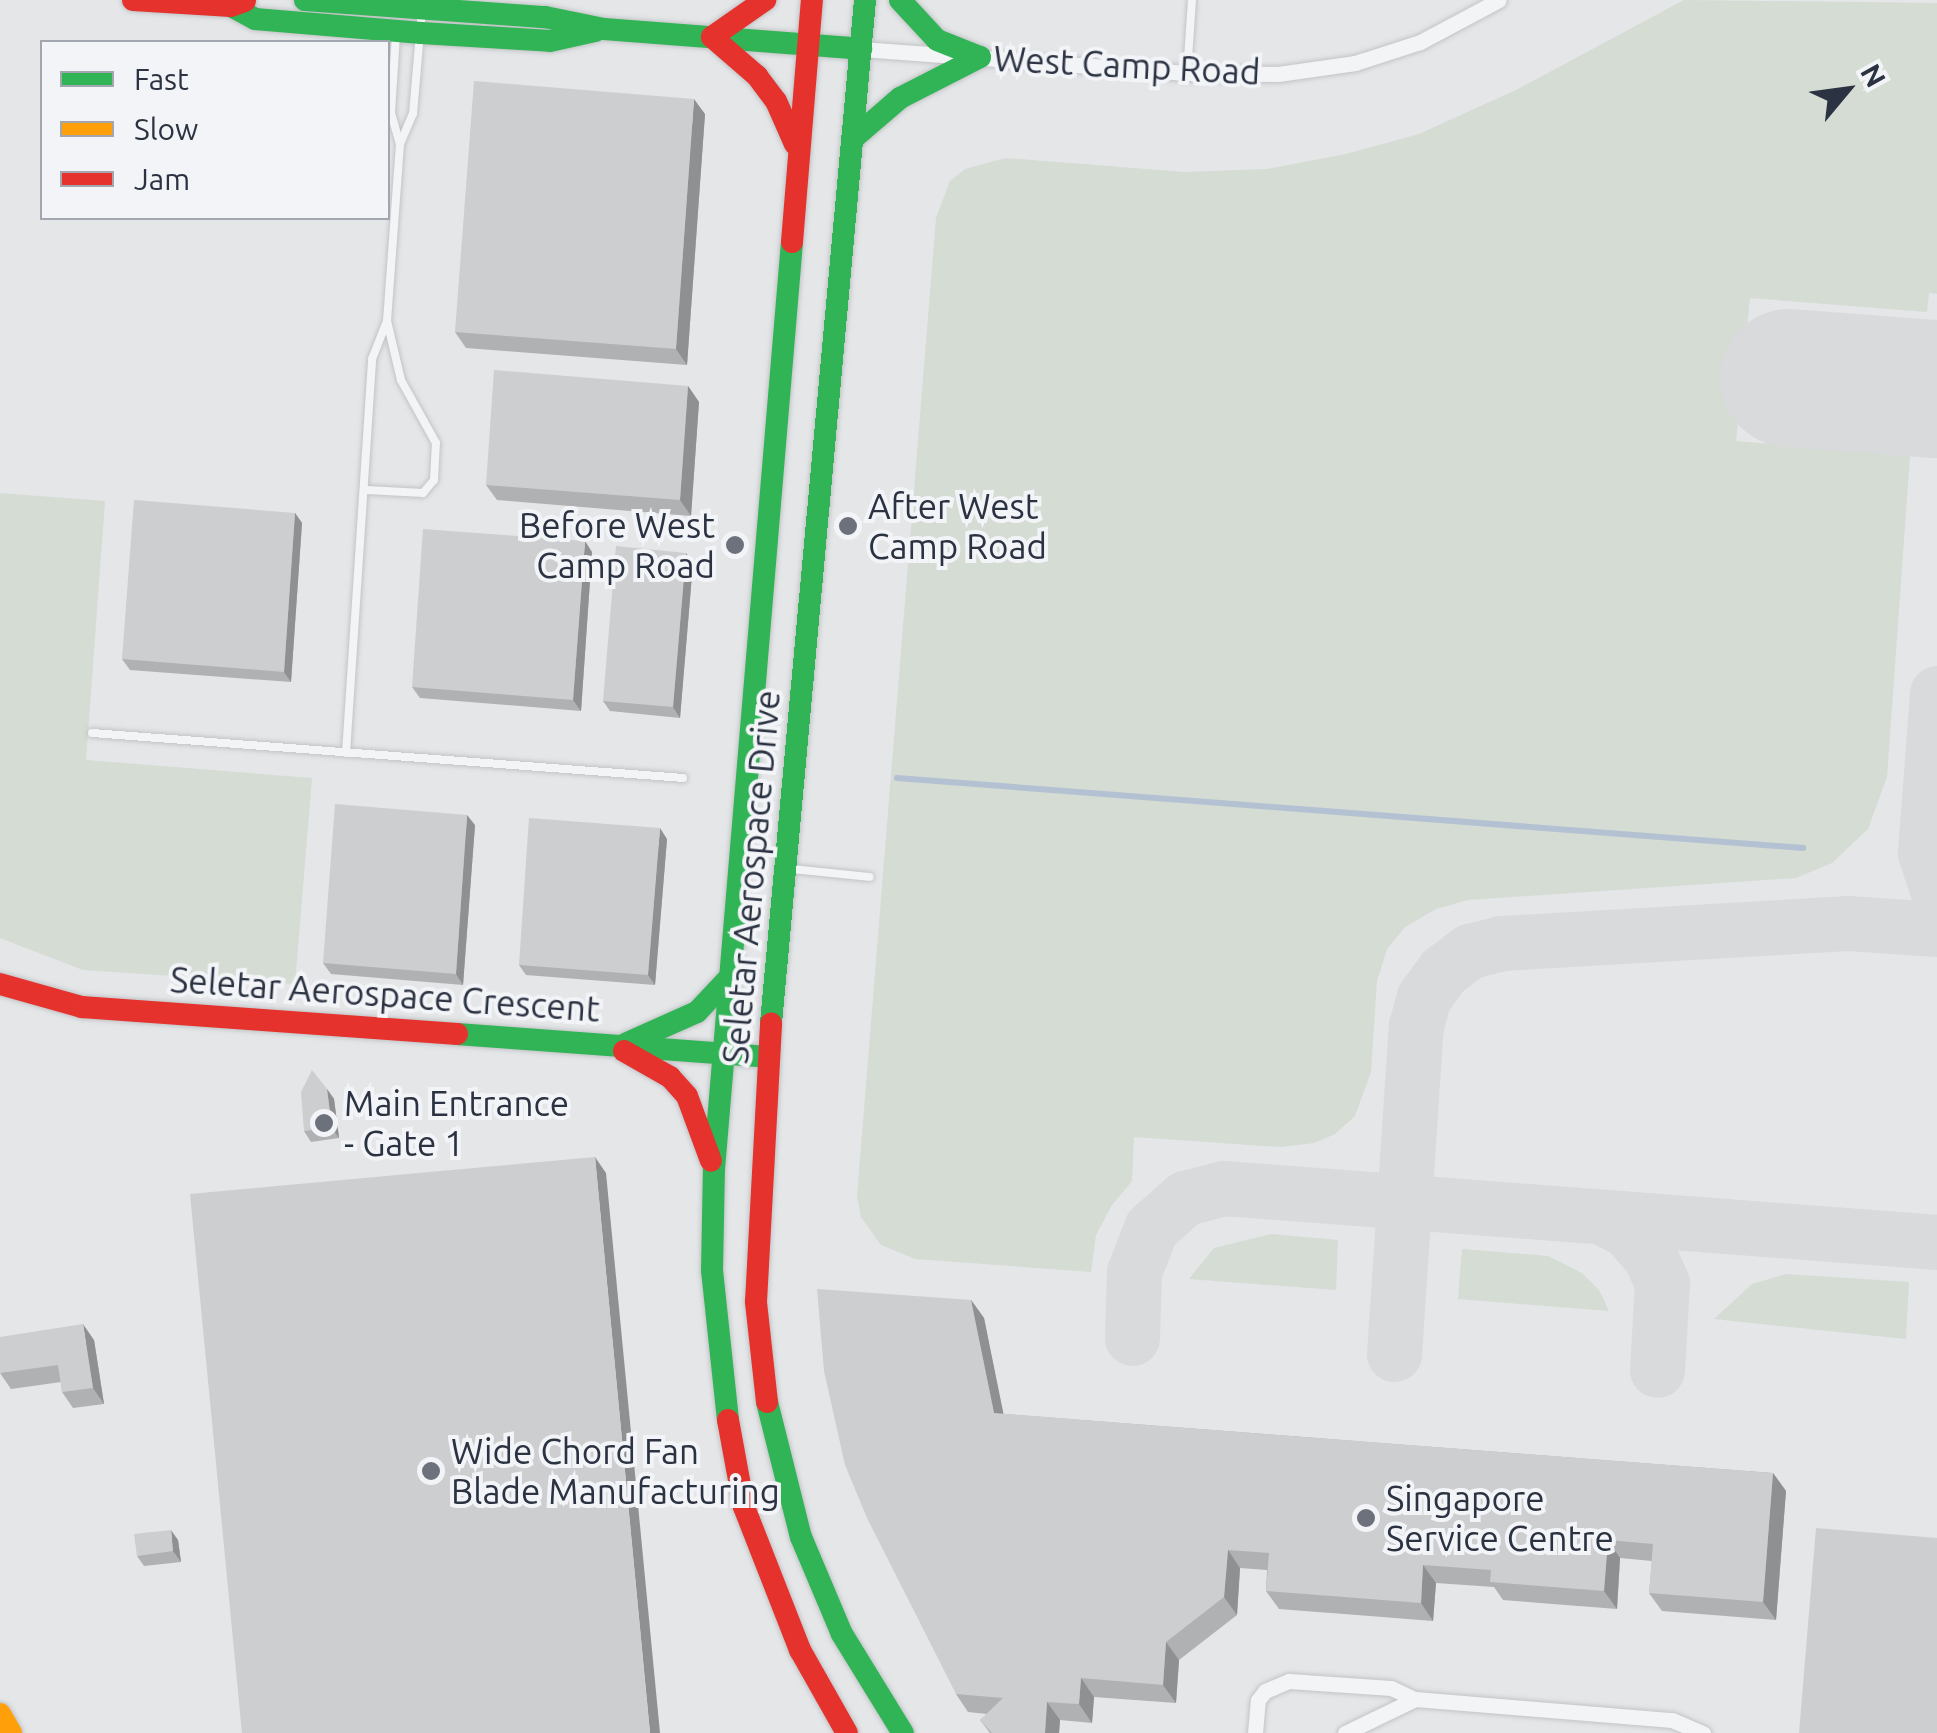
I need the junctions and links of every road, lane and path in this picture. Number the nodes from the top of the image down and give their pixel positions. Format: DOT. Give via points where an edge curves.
graph roads {
  1 [pos="132,0"];
  2 [pos="306,0"];
  3 [pos="765,0"];
  4 [pos="812,0"];
  5 [pos="865,0"];
  6 [pos="900,0"];
  7 [pos="1192,0"];
  8 [pos="1499,0"];
  9 [pos="240,3"];
  10 [pos="398,3"];
  11 [pos="423,4"];
  12 [pos="604,30"];
  13 [pos="396,31"];
  14 [pos="421,33"];
  15 [pos="712,37"];
  16 [pos="807,44"];
  17 [pos="861,48"];
  18 [pos="980,57"];
  19 [pos="1187,73"];
  20 [pos="856,136"];
  21 [pos="400,144"];
  22 [pos="798,152"];
  23 [pos="387,321"];
  24 [pos="367,490"];
  25 [pos="92,733"];
  26 [pos="346,752"];
  27 [pos="682,778"];
  28 [pos="786,869"];
  29 [pos="870,878"];
  30 [pos="729,978"];
  31 [pos="0,984"];
  32 [pos="617,1047"];
  33 [pos="726,1054"];
  34 [pos="768,1058"];
  35 [pos="714,1168"];
  36 [pos="1415,1700"];
  37 [pos="0,1714"];
  38 [pos="10,1733"];
  39 [pos="847,1733"];
  40 [pos="902,1733"];
  41 [pos="1254,1733"];
  42 [pos="1345,1733"];
  43 [pos="1703,1733"];
  1 -- 9 [label="street"];
  2 -- 10 [label="street"];
  3 -- 15 [label="street"];
  4 -- 16 [label="street, Seletar Aerospace Drive"];
  5 -- 17 [label="street, Seletar Aerospace Drive"];
  6 -- 18 [label="street" via="937,40"];
  7 -- 19 [label="lane"];
  8 -- 19 [label="street, West Camp Road" via="1420,42 1356,62 1278,74"];
  9 -- 13 [label="street" via="254,19"];
  10 -- 11 [label="street"];
  10 -- 13 [label="lane"];
  11 -- 12 [label="street"];
  11 -- 14 [label="lane"];
  12 -- 14 [label="street" via="550,40"];
  12 -- 15 [label="street"];
  13 -- 14 [label="street"];
  13 -- 21 [label="lane" via="390,113"];
  14 -- 21 [label="lane" via="414,114"];
  15 -- 16 [label="street"];
  15 -- 22 [label="street" via="776,101"];
  16 -- 17 [label="street"];
  16 -- 22 [label="street, Seletar Aerospace Drive"];
  17 -- 18 [label="street, West Camp Road"];
  17 -- 20 [label="street, Seletar Aerospace Drive"];
  18 -- 19 [label="street, West Camp Road"];
  18 -- 20 [label="street" via="900,98"];
  20 -- 28 [label="street, Seletar Aerospace Drive"];
  21 -- 23 [label="lane"];
  22 -- 30 [label="street, Seletar Aerospace Drive"];
  23 -- 24 [label="lane" via="372,359 362,475"];
  23 -- 24 [label="lane" via="402,380 436,442 434,480 423,494"];
  24 -- 26 [label="lane"];
  25 -- 26 [label="lane"];
  26 -- 27 [label="lane"];
  28 -- 29 [label="lane"];
  28 -- 34 [label="street, Seletar Aerospace Drive"];
  30 -- 32 [label="street" via="697,1012"];
  30 -- 33 [label="street, Seletar Aerospace Drive"];
  31 -- 32 [label="street, Seletar Aerospace Crescent" via="82,1006"];
  32 -- 33 [label="street, Seletar Aerospace Crescent"];
  32 -- 35 [label="street" via="688,1096"];
  33 -- 34 [label="street, Seletar Aerospace Crescent"];
  33 -- 35 [label="street, Seletar Aerospace Drive"];
  34 -- 40 [label="street, Seletar Aerospace Drive" via="756,1302 775,1440 820,1588"];
  35 -- 39 [label="street, Seletar Aerospace Drive" via="720,1380 744,1506 800,1650"];
  36 -- 41 [label="street" via="1392,1688 1289,1680 1258,1700"];
  36 -- 42 [label="street"];
  36 -- 43 [label="street" via="1672,1720"];
  37 -- 38 [label="street"];
}
